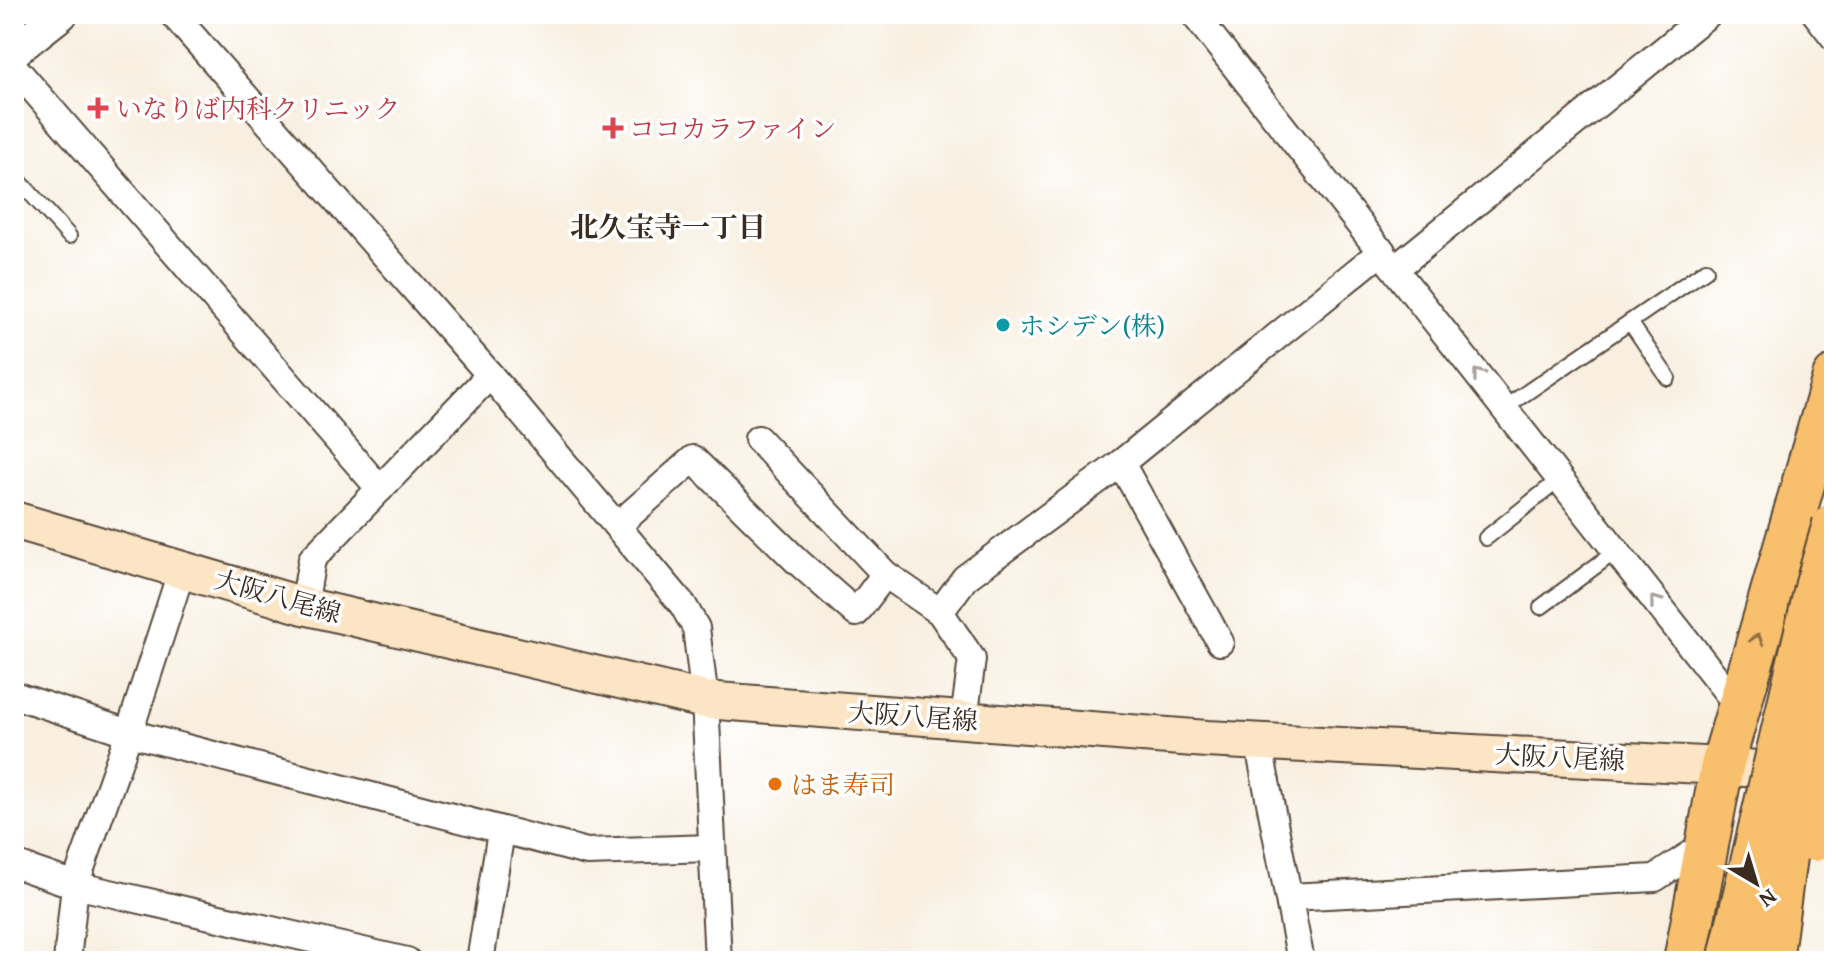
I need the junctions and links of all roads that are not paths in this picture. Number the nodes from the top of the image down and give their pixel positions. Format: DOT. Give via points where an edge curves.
graph roads {
  1 [pos="61,14"];
  2 [pos="173,14"];
  3 [pos="1194,14"];
  4 [pos="1708,14"];
  5 [pos="1816,14"];
  6 [pos="1834,37"];
  7 [pos="14,51"];
  8 [pos="14,67"];
  9 [pos="14,175"];
  10 [pos="69,236"];
  11 [pos="1389,259"];
  12 [pos="1706,270"];
  13 [pos="1630,322"];
  14 [pos="490,375"];
  15 [pos="1834,377"];
  16 [pos="1668,378"];
  17 [pos="1504,408"];
  18 [pos="758,439"];
  19 [pos="1121,463"];
  20 [pos="1560,479"];
  21 [pos="380,489"];
  22 [pos="14,520"];
  23 [pos="1834,524"];
  24 [pos="617,526"];
  25 [pos="1486,538"];
  26 [pos="1616,551"];
  27 [pos="182,569"];
  28 [pos="885,574"];
  29 [pos="304,606"];
  30 [pos="1541,607"];
  31 [pos="940,612"];
  32 [pos="1834,612"];
  33 [pos="1220,642"];
  34 [pos="14,695"];
  35 [pos="705,700"];
  36 [pos="1738,706"];
  37 [pos="964,720"];
  38 [pos="129,733"];
  39 [pos="1258,741"];
  40 [pos="1834,763"];
  41 [pos="1722,766"];
  42 [pos="1834,777"];
  43 [pos="501,832"];
  44 [pos="1707,844"];
  45 [pos="712,848"];
  46 [pos="14,864"];
  47 [pos="75,885"];
  48 [pos="1289,897"];
  49 [pos="67,961"];
  50 [pos="407,961"];
  51 [pos="480,961"];
  52 [pos="718,961"];
  53 [pos="1301,961"];
  54 [pos="1685,961"];
  55 [pos="1729,961"];
  56 [pos="1770,961"];
  57 [pos="1782,961"];
  1 -- 7 [label="street"];
  2 -- 14 [label="street"];
  3 -- 11 [label="street"];
  4 -- 11 [label="street"];
  5 -- 6 [label="street"];
  8 -- 21 [label="street"];
  9 -- 10 [label="lane"];
  17 -- 11 [label="street, one-way"];
  11 -- 19 [label="street"];
  12 -- 13 [label="lane"];
  13 -- 16 [label="lane"];
  13 -- 17 [label="lane"];
  14 -- 21 [label="street"];
  14 -- 24 [label="street"];
  36 -- 15 [label="main road, one-way"];
  17 -- 20 [label="street"];
  18 -- 28 [label="street"];
  19 -- 31 [label="street" via="965,578"];
  19 -- 33 [label="street"];
  20 -- 25 [label="lane"];
  20 -- 26 [label="street"];
  21 -- 29 [label="street" via="312,559"];
  22 -- 27 [label="main road, 大阪八尾線"];
  23 -- 55 [label="main road, bridge"];
  24 -- 28 [label="street" via="693,459 856,613"];
  24 -- 35 [label="street" via="696,628"];
  26 -- 30 [label="lane"];
  36 -- 26 [label="street, one-way"];
  27 -- 29 [label="main road, 大阪八尾線"];
  27 -- 38 [label="street"];
  28 -- 31 [label="street"];
  29 -- 35 [label="main road, 大阪八尾線"];
  31 -- 37 [label="street" via="972,659"];
  32 -- 56 [label="highway, bridge" via="1788,827"];
  34 -- 38 [label="street"];
  35 -- 37 [label="main road, 大阪八尾線"];
  35 -- 45 [label="street"];
  36 -- 41 [label="main road"];
  37 -- 39 [label="main road, 大阪八尾線"];
  38 -- 43 [label="street"];
  38 -- 47 [label="street"];
  39 -- 41 [label="main road, 大阪八尾線"];
  39 -- 48 [label="street"];
  40 -- 57 [label="highway, bridge"];
  41 -- 42 [label="main road, 大阪八尾線"];
  41 -- 44 [label="main road"];
  43 -- 45 [label="street" via="587,852"];
  43 -- 51 [label="street"];
  44 -- 48 [label="street" via="1655,878"];
  44 -- 54 [label="main road"];
  45 -- 52 [label="street"];
  46 -- 47 [label="street"];
  47 -- 49 [label="street"];
  47 -- 50 [label="street"];
  48 -- 53 [label="street"];
}
